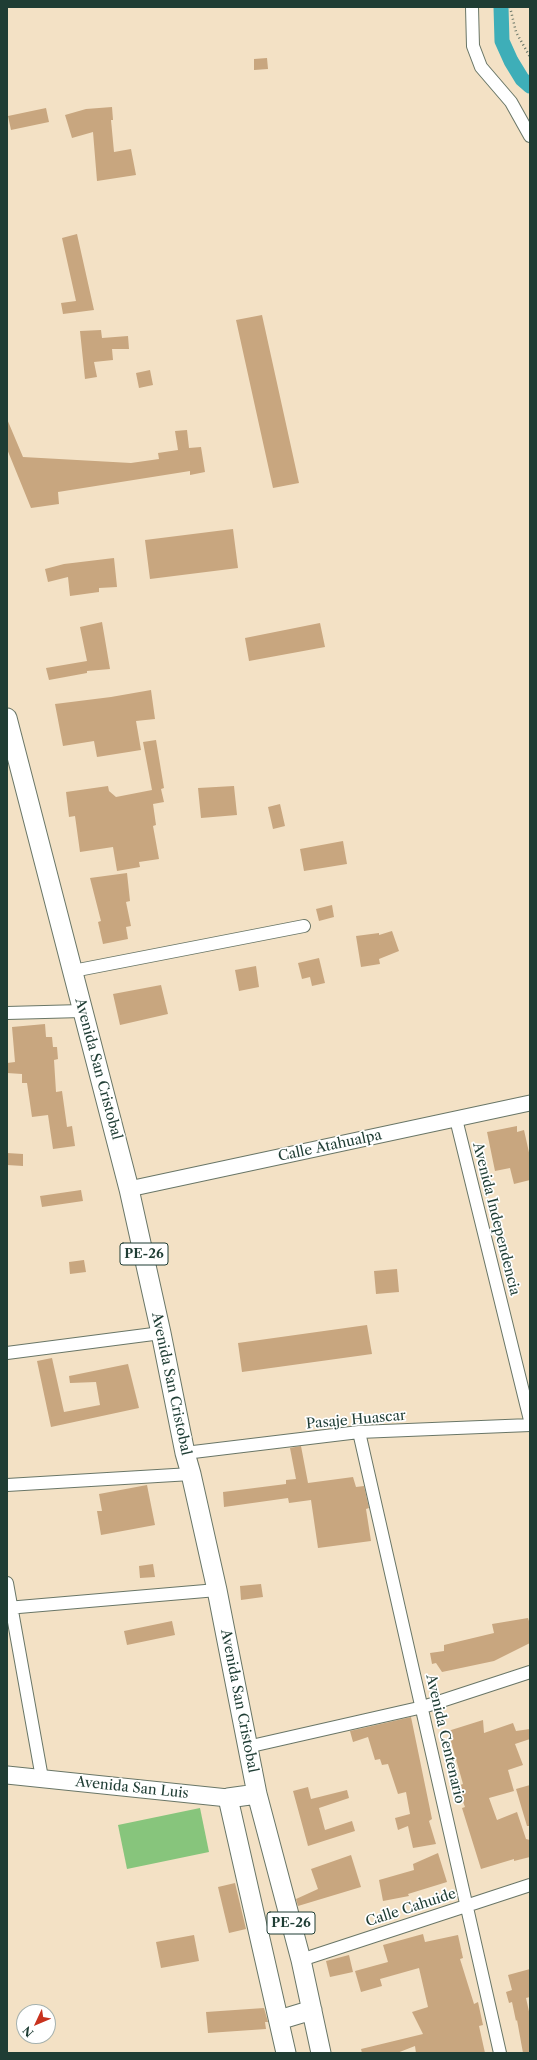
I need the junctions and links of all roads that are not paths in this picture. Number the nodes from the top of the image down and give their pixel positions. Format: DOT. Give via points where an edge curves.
graph roads {
  1 [pos="472,7"];
  2 [pos="530,136"];
  3 [pos="7,718"];
  4 [pos="304,926"];
  5 [pos="73,971"];
  6 [pos="82,1011"];
  7 [pos="7,1013"];
  8 [pos="530,1103"];
  9 [pos="456,1119"];
  10 [pos="129,1188"];
  11 [pos="161,1333"];
  12 [pos="7,1353"];
  13 [pos="530,1420"];
  14 [pos="530,1425"];
  15 [pos="359,1432"];
  16 [pos="185,1453"];
  17 [pos="191,1474"];
  18 [pos="7,1485"];
  19 [pos="7,1583"];
  20 [pos="217,1590"];
  21 [pos="10,1608"];
  22 [pos="530,1672"];
  23 [pos="423,1707"];
  24 [pos="247,1747"];
  25 [pos="7,1774"];
  26 [pos="42,1778"];
  27 [pos="257,1794"];
  28 [pos="228,1798"];
  29 [pos="530,1885"];
  30 [pos="468,1905"];
  31 [pos="301,1960"];
  32 [pos="312,2010"];
  33 [pos="279,2020"];
  34 [pos="286,2053"];
  35 [pos="322,2053"];
  36 [pos="500,2053"];
  1 -- 2 [label="street" via="473,46 481,67 511,102"];
  3 -- 5 [label="highway, Avenida San Cristobal / PE-26"];
  4 -- 5 [label="street"];
  5 -- 6 [label="highway, Avenida San Cristobal / PE-26"];
  6 -- 7 [label="street"];
  6 -- 10 [label="highway, Avenida San Cristobal / PE-26"];
  8 -- 9 [label="street, Calle Atahualpa"];
  9 -- 10 [label="street, Calle Atahualpa"];
  9 -- 13 [label="street, Avenida Independencia"];
  10 -- 11 [label="highway, Avenida San Cristobal / PE-26"];
  11 -- 12 [label="street"];
  11 -- 16 [label="highway, Avenida San Cristobal / PE-26"];
  14 -- 15 [label="street, Pasaje Huascar"];
  15 -- 16 [label="street, Pasaje Huascar"];
  15 -- 23 [label="street, Avenida Centenario"];
  16 -- 17 [label="highway, Avenida San Cristobal / PE-26"];
  17 -- 18 [label="street"];
  17 -- 20 [label="highway, Avenida San Cristobal / PE-26"];
  19 -- 21 [label="street"];
  20 -- 21 [label="street"];
  20 -- 24 [label="highway, Avenida San Cristobal / PE-26"];
  21 -- 26 [label="street"];
  22 -- 23 [label="street"];
  23 -- 24 [label="street"];
  23 -- 30 [label="street, Avenida Centenario"];
  24 -- 27 [label="highway, Avenida San Cristobal / PE-26"];
  25 -- 26 [label="main road, Avenida San Luis"];
  26 -- 28 [label="main road, Avenida San Luis"];
  27 -- 28 [label="highway, Avenida San Luis"];
  27 -- 31 [label="highway, Avenida San Cristobal / PE-26"];
  28 -- 33 [label="highway"];
  29 -- 30 [label="street, Calle Cahuide"];
  30 -- 31 [label="street, Calle Cahuide"];
  30 -- 36 [label="street, Avenida Centenario"];
  31 -- 32 [label="highway, Avenida San Cristobal / PE-26"];
  32 -- 33 [label="highway"];
  32 -- 35 [label="highway, Avenida San Cristobal / PE-26"];
  33 -- 34 [label="highway"];
}
